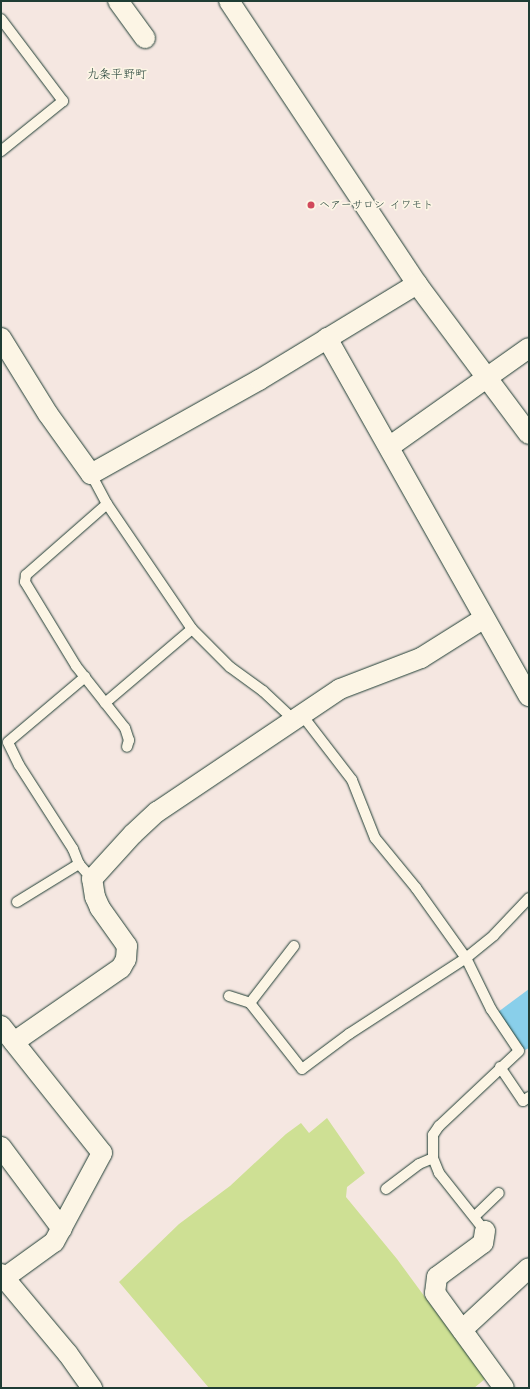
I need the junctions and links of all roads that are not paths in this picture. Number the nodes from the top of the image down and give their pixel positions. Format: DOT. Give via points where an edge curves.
graph roads {
  1 [pos="118,1"];
  2 [pos="230,1"];
  3 [pos="1,19"];
  4 [pos="145,38"];
  5 [pos="1,151"];
  6 [pos="417,284"];
  7 [pos="1,338"];
  8 [pos="328,338"];
  9 [pos="529,348"];
  10 [pos="486,376"];
  11 [pos="529,434"];
  12 [pos="389,447"];
  13 [pos="91,474"];
  14 [pos="106,504"];
  15 [pos="483,619"];
  16 [pos="192,629"];
  17 [pos="85,677"];
  18 [pos="529,696"];
  19 [pos="105,703"];
  20 [pos="298,718"];
  21 [pos="127,747"];
  22 [pos="79,864"];
  23 [pos="92,879"];
  24 [pos="529,898"];
  25 [pos="17,902"];
  26 [pos="294,946"];
  27 [pos="466,958"];
  28 [pos="229,996"];
  29 [pos="250,1003"];
  30 [pos="1,1026"];
  31 [pos="14,1042"];
  32 [pos="500,1067"];
  33 [pos="529,1097"];
  34 [pos="1,1147"];
  35 [pos="433,1158"];
  36 [pos="386,1189"];
  37 [pos="499,1193"];
  38 [pos="480,1224"];
  39 [pos="62,1229"];
  40 [pos="529,1268"];
  41 [pos="3,1276"];
  42 [pos="462,1330"];
  43 [pos="92,1388"];
  44 [pos="504,1388"];
  1 -- 4 [label="street"];
  2 -- 6 [label="street"];
  3 -- 5 [label="lane" via="63,101"];
  6 -- 8 [label="street"];
  6 -- 10 [label="street"];
  7 -- 13 [label="street" via="48,414"];
  8 -- 12 [label="street"];
  8 -- 13 [label="street"];
  9 -- 10 [label="street"];
  10 -- 11 [label="street"];
  10 -- 12 [label="street"];
  12 -- 15 [label="street"];
  13 -- 14 [label="lane"];
  14 -- 16 [label="lane"];
  14 -- 17 [label="lane" via="26,575 25,582"];
  15 -- 18 [label="street"];
  15 -- 20 [label="street" via="421,658 352,683"];
  16 -- 19 [label="lane"];
  16 -- 20 [label="lane" via="230,667"];
  17 -- 19 [label="lane"];
  17 -- 22 [label="lane" via="8,742 19,765 73,849"];
  19 -- 21 [label="lane" via="125,728 129,740"];
  20 -- 23 [label="street" via="157,812 132,834"];
  20 -- 27 [label="lane" via="352,780 375,838 416,888"];
  22 -- 23 [label="lane"];
  22 -- 25 [label="lane"];
  23 -- 31 [label="street" via="97,902 128,946 126,959 121,968"];
  24 -- 27 [label="lane" via="494,936"];
  26 -- 29 [label="lane"];
  27 -- 29 [label="lane" via="349,1034 302,1070"];
  27 -- 32 [label="lane" via="491,1009 519,1051"];
  28 -- 29 [label="lane"];
  30 -- 31 [label="street"];
  31 -- 39 [label="street" via="102,1153"];
  32 -- 33 [label="lane" via="523,1101"];
  32 -- 35 [label="lane" via="439,1126 433,1135"];
  34 -- 39 [label="street"];
  35 -- 36 [label="lane" via="419,1164"];
  35 -- 38 [label="lane" via="439,1173"];
  37 -- 38 [label="lane"];
  38 -- 42 [label="street" via="483,1243 437,1277 435,1293"];
  39 -- 41 [label="street" via="54,1242"];
  40 -- 42 [label="street"];
  41 -- 43 [label="street" via="68,1354"];
  42 -- 44 [label="street"];
}
